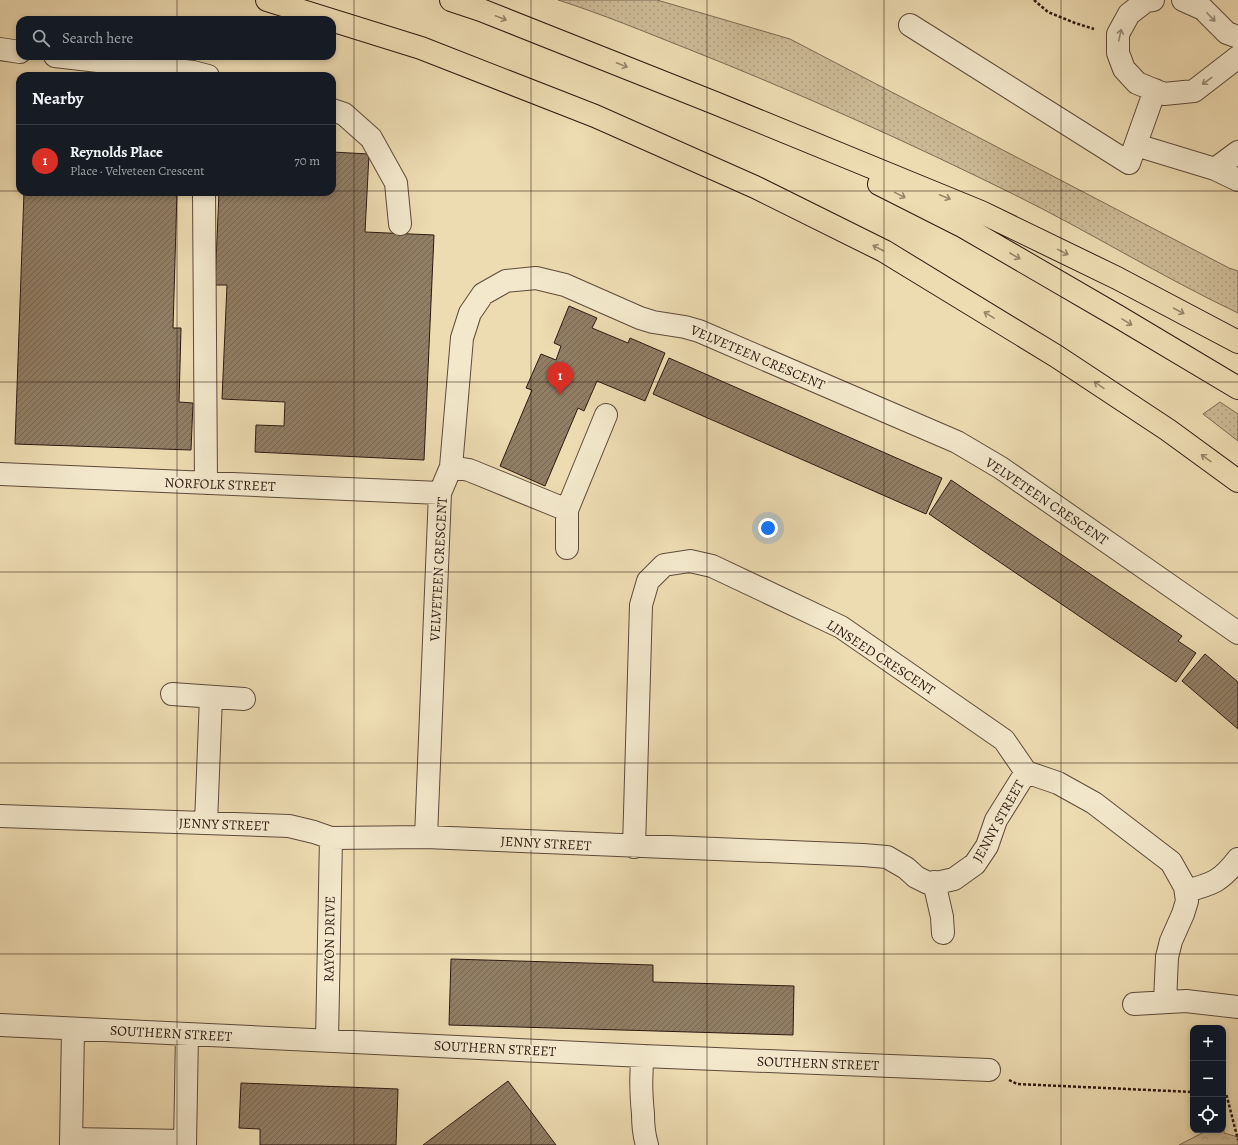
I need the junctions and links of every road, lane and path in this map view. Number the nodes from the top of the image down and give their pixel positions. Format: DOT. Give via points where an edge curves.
graph roads {
  1 [pos="267,0"];
  2 [pos="451,0"];
  3 [pos="1034,0"];
  4 [pos="1153,0"];
  5 [pos="1183,0"];
  6 [pos="318,16"];
  7 [pos="336,22"];
  8 [pos="910,25"];
  9 [pos="1118,34"];
  10 [pos="1238,37"];
  11 [pos="0,49"];
  12 [pos="16,51"];
  13 [pos="1238,58"];
  14 [pos="90,60"];
  15 [pos="193,72"];
  16 [pos="1155,90"];
  17 [pos="715,103"];
  18 [pos="336,111"];
  19 [pos="1136,145"];
  20 [pos="1238,152"];
  21 [pos="1215,169"];
  22 [pos="1238,180"];
  23 [pos="204,196"];
  24 [pos="400,224"];
  25 [pos="1238,342"];
  26 [pos="1238,388"];
  27 [pos="606,415"];
  28 [pos="451,467"];
  29 [pos="0,474"];
  30 [pos="1238,481"];
  31 [pos="206,483"];
  32 [pos="440,493"];
  33 [pos="567,510"];
  34 [pos="567,548"];
  35 [pos="1238,634"];
  36 [pos="172,694"];
  37 [pos="211,697"];
  38 [pos="244,699"];
  39 [pos="1026,772"];
  40 [pos="0,816"];
  41 [pos="206,823"];
  42 [pos="426,837"];
  43 [pos="331,838"];
  44 [pos="634,847"];
  45 [pos="1238,859"];
  46 [pos="934,882"];
  47 [pos="1186,891"];
  48 [pos="943,933"];
  49 [pos="1165,1002"];
  50 [pos="1134,1004"];
  51 [pos="1238,1007"];
  52 [pos="0,1025"];
  53 [pos="73,1029"];
  54 [pos="187,1034"];
  55 [pos="327,1040"];
  56 [pos="643,1056"];
  57 [pos="989,1070"];
  58 [pos="1190,1092"];
  59 [pos="1226,1093"];
  60 [pos="1238,1140"];
  61 [pos="71,1142"];
  62 [pos="185,1143"];
  63 [pos="647,1145"];
  6 -- 1 [label="highway, one-way"];
  2 -- 17 [label="highway, one-way"];
  3 -- 9 [label="path" via="1048,12 1075,23"];
  4 -- 9 [label="street" via="1146,1 1129,14"];
  5 -- 10 [label="street, one-way" via="1203,9 1227,33"];
  30 -- 7 [label="highway, one-way" via="1056,356 884,252 755,187 595,116 421,48"];
  8 -- 19 [label="street" via="1129,163"];
  16 -- 9 [label="street, one-way" via="1137,83 1124,70 1118,53"];
  11 -- 12 [label="street"];
  13 -- 16 [label="street, one-way" via="1194,91 1164,94"];
  14 -- 15 [label="street"];
  16 -- 19 [label="street"];
  17 -- 25 [label="highway, one-way" via="981,212 1117,278"];
  17 -- 26 [label="highway, one-way" via="964,227"];
  18 -- 24 [label="street" via="344,114 371,138 396,183"];
  19 -- 21 [label="street"];
  20 -- 21 [label="street"];
  21 -- 22 [label="street"];
  23 -- 31 [label="street"];
  27 -- 33 [label="street"];
  28 -- 32 [label="street, VELVETEEN CRESCENT"];
  28 -- 33 [label="street" via="469,470"];
  28 -- 35 [label="street, VELVETEEN CRESCENT" via="462,338 470,313 483,294 506,281 536,278 565,285 640,318 699,331 957,442 1001,468"];
  29 -- 31 [label="street, NORFOLK STREET"];
  31 -- 32 [label="street, NORFOLK STREET"];
  32 -- 42 [label="street, VELVETEEN CRESCENT"];
  33 -- 34 [label="street"];
  36 -- 37 [label="street"];
  37 -- 38 [label="street"];
  37 -- 41 [label="street"];
  39 -- 44 [label="street, LINSEED CRESCENT" via="1004,740 841,627 712,566 690,561 664,565 648,581 641,605"];
  39 -- 46 [label="street, JENNY STREET" via="996,820 987,846 975,864 954,879"];
  39 -- 47 [label="street" via="1058,783 1094,803 1171,862"];
  40 -- 41 [label="street, JENNY STREET"];
  41 -- 43 [label="street, JENNY STREET" via="289,826"];
  42 -- 43 [label="street, JENNY STREET"];
  42 -- 44 [label="street, JENNY STREET"];
  43 -- 55 [label="street, RAYON DRIVE"];
  44 -- 46 [label="street, JENNY STREET" via="887,857 916,877 928,883"];
  45 -- 47 [label="street" via="1218,881"];
  46 -- 48 [label="street"];
  47 -- 49 [label="street" via="1187,901 1167,957"];
  49 -- 50 [label="street"];
  49 -- 51 [label="street" via="1186,1001"];
  52 -- 53 [label="street, SOUTHERN STREET"];
  53 -- 54 [label="street, SOUTHERN STREET"];
  53 -- 61 [label="street"];
  54 -- 55 [label="street, SOUTHERN STREET"];
  54 -- 62 [label="street"];
  55 -- 56 [label="street, SOUTHERN STREET"];
  56 -- 57 [label="street, SOUTHERN STREET"];
  56 -- 63 [label="street" via="640,1084"];
  57 -- 58 [label="path" via="1018,1084"];
  59 -- 60 [label="path"];
  61 -- 62 [label="street"];
}
